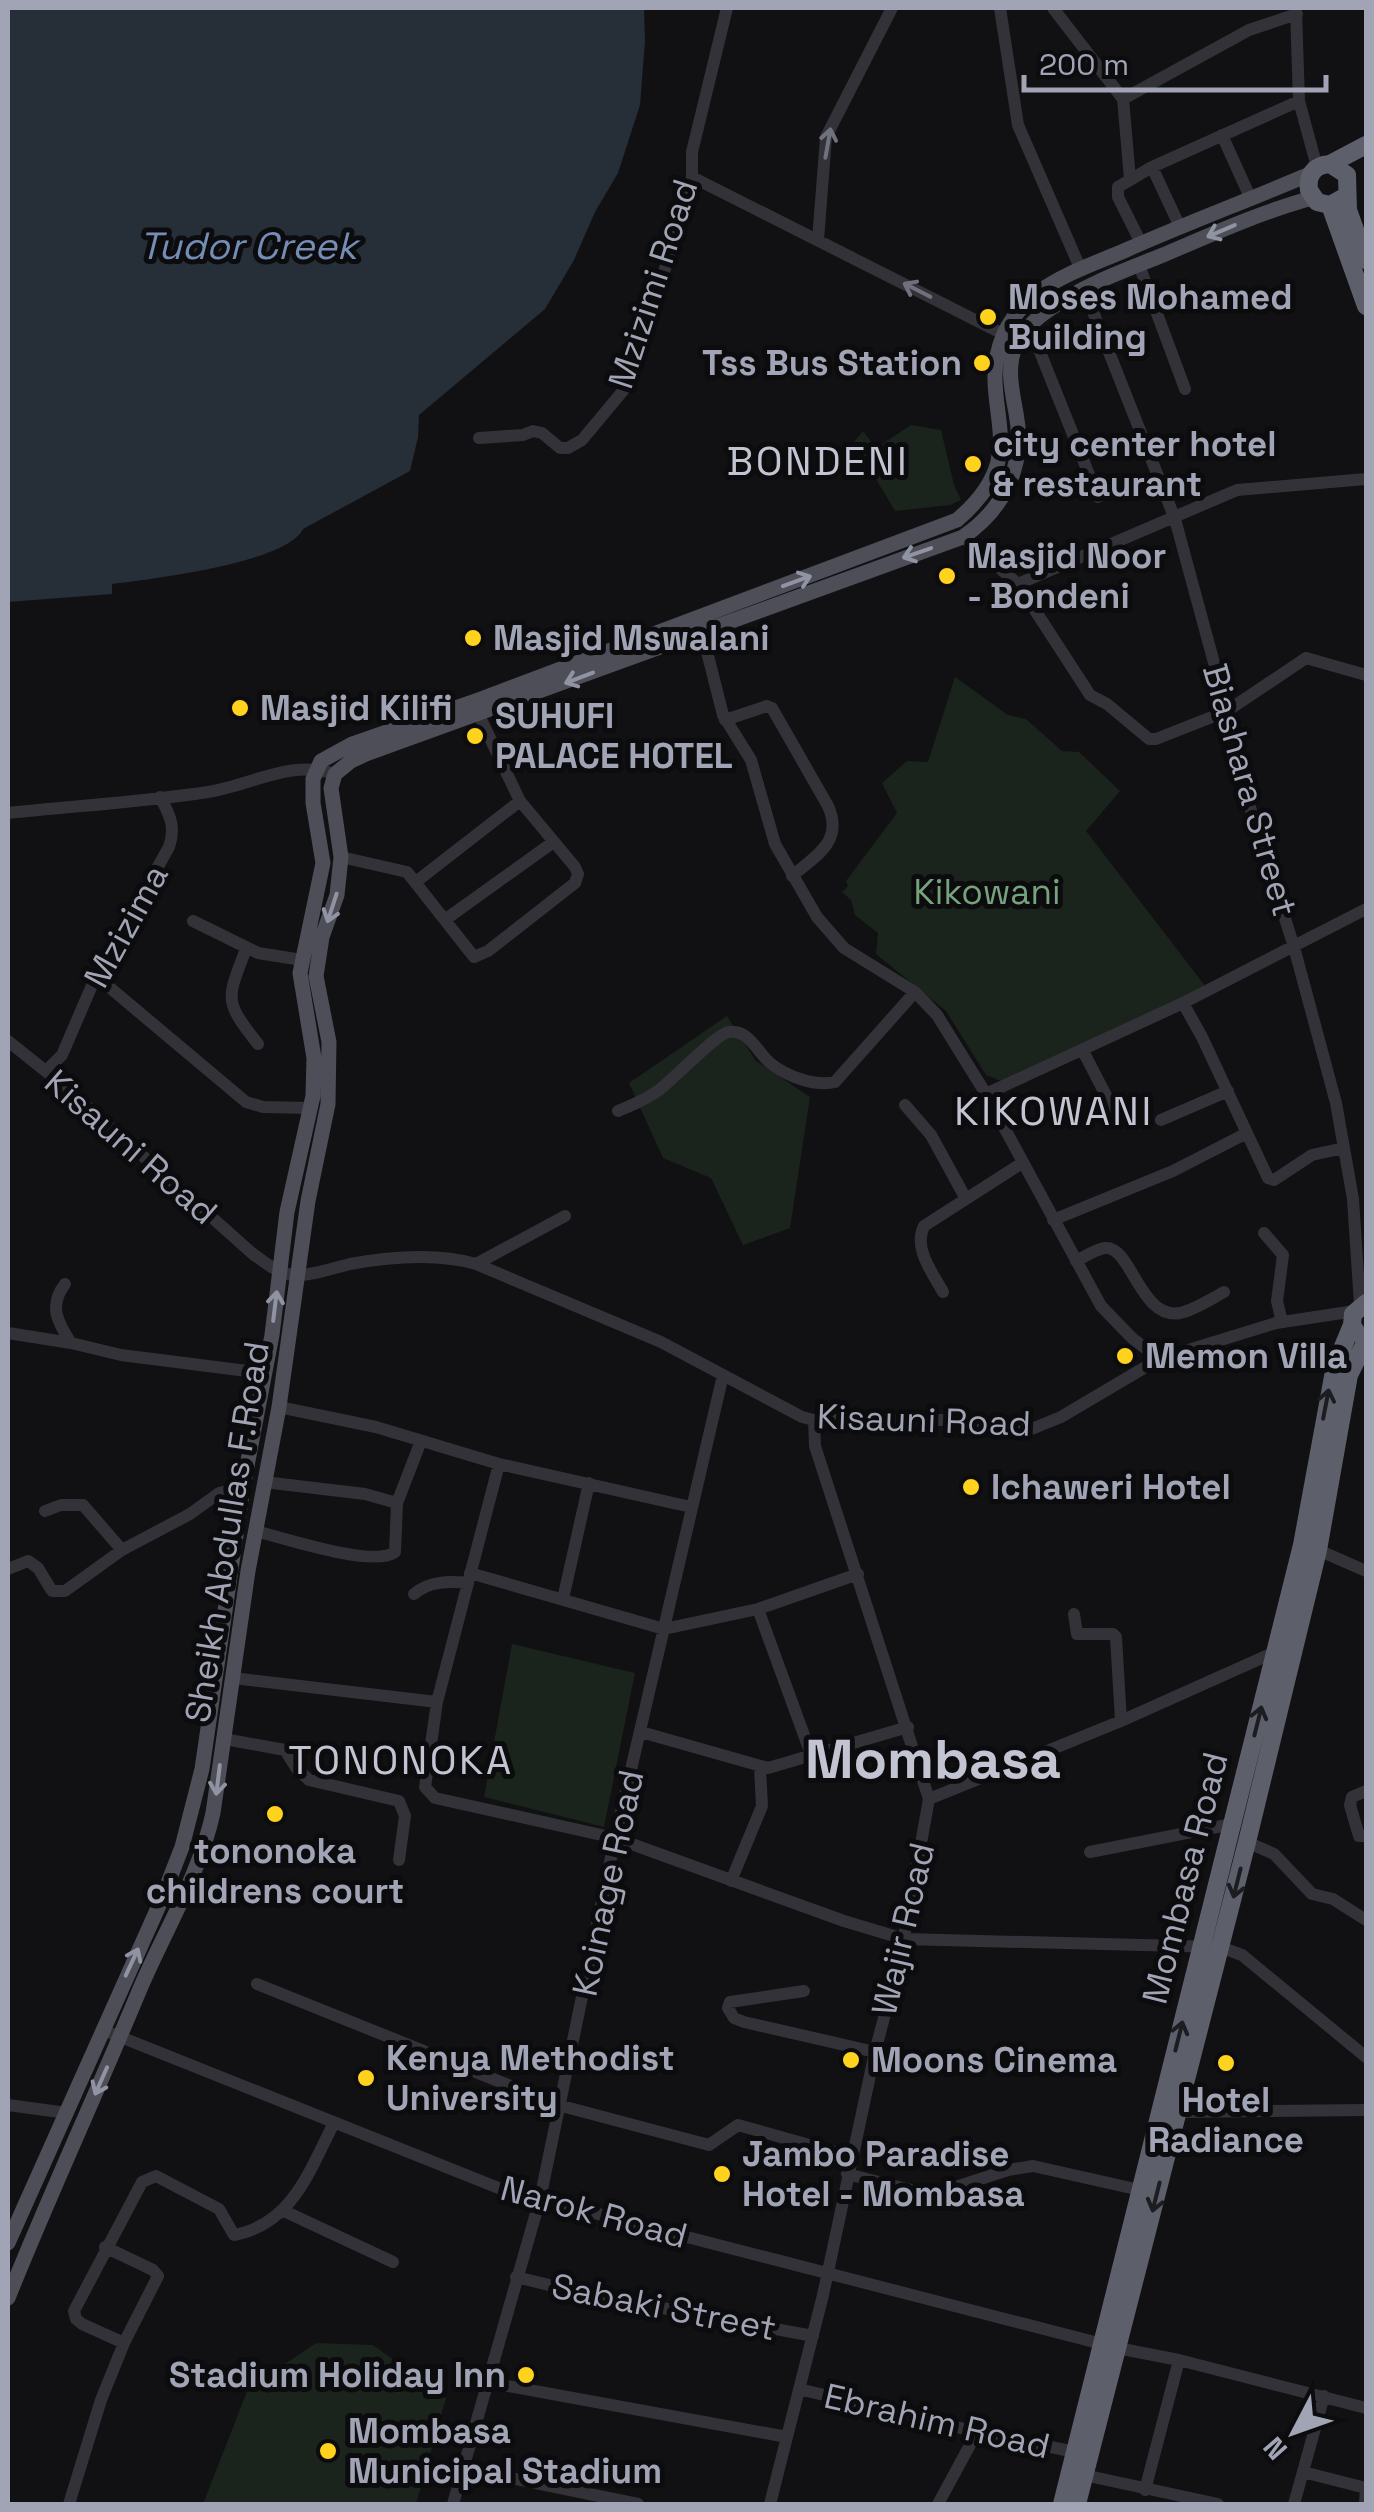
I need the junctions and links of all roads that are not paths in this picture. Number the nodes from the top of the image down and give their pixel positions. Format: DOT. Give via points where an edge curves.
graph roads {
  1 [pos="727,8"];
  2 [pos="892,8"];
  3 [pos="1000,8"];
  4 [pos="1053,8"];
  5 [pos="1296,11"];
  6 [pos="1123,99"];
  7 [pos="1299,102"];
  8 [pos="1222,135"];
  9 [pos="1366,145"];
  10 [pos="1152,167"];
  11 [pos="1319,168"];
  12 [pos="692,177"];
  13 [pos="1130,179"];
  14 [pos="1341,191"];
  15 [pos="1250,197"];
  16 [pos="1180,227"];
  17 [pos="818,240"];
  18 [pos="1141,243"];
  19 [pos="1366,260"];
  20 [pos="1139,265"];
  21 [pos="1081,270"];
  22 [pos="1084,289"];
  23 [pos="1366,306"];
  24 [pos="1030,327"];
  25 [pos="1004,334"];
  26 [pos="1186,389"];
  27 [pos="478,438"];
  28 [pos="1366,479"];
  29 [pos="1098,497"];
  30 [pos="1174,519"];
  31 [pos="963,537"];
  32 [pos="1018,584"];
  33 [pos="742,609"];
  34 [pos="702,632"];
  35 [pos="649,644"];
  36 [pos="1366,676"];
  37 [pos="1227,711"];
  38 [pos="478,714"];
  39 [pos="724,720"];
  40 [pos="318,768"];
  41 [pos="336,774"];
  42 [pos="160,797"];
  43 [pos="520,801"];
  44 [pos="8,813"];
  45 [pos="552,843"];
  46 [pos="341,857"];
  47 [pos="792,876"];
  48 [pos="417,882"];
  49 [pos="1366,909"];
  50 [pos="446,920"];
  51 [pos="193,922"];
  52 [pos="1294,947"];
  53 [pos="246,949"];
  54 [pos="302,960"];
  55 [pos="96,976"];
  56 [pos="915,992"];
  57 [pos="1183,1003"];
  58 [pos="8,1042"];
  59 [pos="258,1044"];
  60 [pos="1083,1051"];
  61 [pos="62,1056"];
  62 [pos="46,1071"];
  63 [pos="63,1085"];
  64 [pos="1228,1091"];
  65 [pos="986,1094"];
  66 [pos="905,1105"];
  67 [pos="1112,1107"];
  68 [pos="311,1108"];
  69 [pos="618,1111"];
  70 [pos="1161,1120"];
  71 [pos="1248,1134"];
  72 [pos="1344,1148"];
  73 [pos="1022,1163"];
  74 [pos="966,1199"];
  75 [pos="565,1216"];
  76 [pos="1052,1220"];
  77 [pos="1264,1233"];
  78 [pos="1076,1261"];
  79 [pos="280,1264"];
  80 [pos="476,1264"];
  81 [pos="298,1267"];
  82 [pos="65,1284"];
  83 [pos="943,1292"];
  84 [pos="1224,1292"];
  85 [pos="1361,1321"];
  86 [pos="1282,1322"];
  87 [pos="8,1334"];
  88 [pos="72,1343"];
  89 [pos="1160,1359"];
  90 [pos="263,1374"];
  91 [pos="723,1375"];
  92 [pos="279,1406"];
  93 [pos="814,1420"];
  94 [pos="422,1441"];
  95 [pos="499,1464"];
  96 [pos="264,1482"];
  97 [pos="589,1483"];
  98 [pos="243,1487"];
  99 [pos="397,1502"];
  100 [pos="691,1508"];
  101 [pos="45,1511"];
  102 [pos="256,1531"];
  103 [pos="122,1550"];
  104 [pos="1318,1550"];
  105 [pos="8,1570"];
  106 [pos="1366,1570"];
  107 [pos="858,1574"];
  108 [pos="469,1578"];
  109 [pos="414,1594"];
  110 [pos="563,1600"];
  111 [pos="758,1609"];
  112 [pos="1074,1614"];
  113 [pos="664,1629"];
  114 [pos="1275,1652"];
  115 [pos="233,1678"];
  116 [pos="437,1702"];
  117 [pos="1121,1721"];
  118 [pos="908,1727"];
  119 [pos="641,1732"];
  120 [pos="224,1738"];
  121 [pos="812,1757"];
  122 [pos="760,1768"];
  123 [pos="1366,1791"];
  124 [pos="930,1799"];
  125 [pos="1232,1824"];
  126 [pos="1366,1836"];
  127 [pos="616,1838"];
  128 [pos="1248,1842"];
  129 [pos="1090,1852"];
  130 [pos="399,1860"];
  131 [pos="732,1881"];
  132 [pos="1366,1920"];
  133 [pos="1213,1937"];
  134 [pos="904,1939"];
  135 [pos="258,1984"];
  136 [pos="804,1992"];
  137 [pos="103,2030"];
  138 [pos="122,2036"];
  139 [pos="874,2052"];
  140 [pos="1366,2057"];
  141 [pos="558,2104"];
  142 [pos="8,2105"];
  143 [pos="1366,2110"];
  144 [pos="1178,2112"];
  145 [pos="67,2113"];
  146 [pos="334,2123"];
  147 [pos="852,2157"];
  148 [pos="848,2174"];
  149 [pos="1140,2190"];
  150 [pos="540,2200"];
  151 [pos="284,2210"];
  152 [pos="8,2243"];
  153 [pos="105,2247"];
  154 [pos="393,2262"];
  155 [pos="828,2272"];
  156 [pos="516,2277"];
  157 [pos="8,2298"];
  158 [pos="1117,2316"];
  159 [pos="812,2336"];
  160 [pos="124,2343"];
  161 [pos="1110,2346"];
  162 [pos="1178,2360"];
  163 [pos="1103,2372"];
  164 [pos="486,2382"];
  165 [pos="799,2389"];
  166 [pos="1324,2396"];
  167 [pos="1366,2408"];
  168 [pos="977,2432"];
  169 [pos="787,2437"];
  170 [pos="1075,2452"];
  171 [pos="463,2468"];
  172 [pos="1303,2472"];
  173 [pos="1084,2475"];
  174 [pos="1366,2487"];
  175 [pos="1145,2490"];
  176 [pos="69,2504"];
  177 [pos="453,2504"];
  178 [pos="638,2504"];
  179 [pos="770,2504"];
  180 [pos="938,2504"];
  181 [pos="1062,2504"];
  182 [pos="1076,2504"];
  183 [pos="1218,2504"];
  184 [pos="1294,2504"];
  185 [pos="1365,2504"];
  1 -- 12 [label="street, Mzizimi Road" via="692,152"];
  17 -- 2 [label="street, one-way" via="826,137"];
  3 -- 21 [label="street" via="1018,125"];
  4 -- 6 [label="street"];
  5 -- 6 [label="street"];
  5 -- 7 [label="street"];
  6 -- 13 [label="street"];
  7 -- 8 [label="street"];
  7 -- 11 [label="street"];
  8 -- 10 [label="street"];
  8 -- 15 [label="street"];
  9 -- 11 [label="highway"];
  10 -- 13 [label="street"];
  10 -- 16 [label="street"];
  11 -- 14 [label="highway" via="1343,170"];
  11 -- 14 [label="highway" via="1308,182"];
  11 -- 15 [label="main road"];
  12 -- 17 [label="street"];
  12 -- 27 [label="street, Mzizimi Road" via="654,306 626,356 622,394 568,448 533,431"];
  13 -- 18 [label="street" via="1117,193"];
  14 -- 19 [label="highway"];
  14 -- 20 [label="main road, one-way" via="1266,212"];
  14 -- 23 [label="highway"];
  15 -- 16 [label="main road"];
  16 -- 18 [label="main road"];
  25 -- 17 [label="street, one-way"];
  18 -- 21 [label="main road"];
  20 -- 22 [label="main road"];
  20 -- 26 [label="street"];
  21 -- 25 [label="main road" via="1031,298"];
  22 -- 24 [label="main road"];
  22 -- 30 [label="street, Biashara Street"];
  24 -- 29 [label="street"];
  24 -- 31 [label="main road" via="1012,364 1019,442 1014,473 998,504"];
  33 -- 25 [label="main road, one-way" via="958,520 970,509 1001,451 994,371"];
  28 -- 30 [label="street" via="1237,490"];
  30 -- 32 [label="street"];
  30 -- 37 [label="street, Biashara Street"];
  31 -- 32 [label="street"];
  31 -- 33 [label="main road, one-way"];
  32 -- 37 [label="street" via="1090,695 1143,736 1156,739"];
  33 -- 34 [label="main road"];
  33 -- 35 [label="main road"];
  34 -- 35 [label="main road"];
  34 -- 39 [label="street"];
  35 -- 38 [label="main road, one-way"];
  35 -- 40 [label="main road" via="352,744 326,756"];
  36 -- 37 [label="street" via="1306,658"];
  37 -- 52 [label="street, Biashara Street"];
  38 -- 41 [label="main road" via="360,757"];
  38 -- 43 [label="street"];
  39 -- 47 [label="street" via="751,760 771,833"];
  39 -- 47 [label="street" via="772,708 828,806 835,823 831,836"];
  40 -- 41 [label="street"];
  40 -- 42 [label="street"];
  40 -- 54 [label="main road, Sheikh Abdullas F.Road" via="313,803 323,863"];
  41 -- 46 [label="main road, Sheikh Abdullas F.Road" via="330,796"];
  42 -- 44 [label="street"];
  42 -- 55 [label="street, Mzizima" via="174,834"];
  43 -- 45 [label="street"];
  43 -- 48 [label="street"];
  45 -- 50 [label="street"];
  45 -- 50 [label="street" via="575,867 576,882 488,951 474,957 467,952"];
  46 -- 48 [label="street" via="399,868"];
  46 -- 81 [label="main road, Sheikh Abdullas F.Road, one-way" via="316,964 331,1072"];
  47 -- 56 [label="street" via="835,941"];
  48 -- 50 [label="street"];
  49 -- 52 [label="street"];
  51 -- 53 [label="street"];
  52 -- 57 [label="street"];
  52 -- 72 [label="street, Biashara Street"];
  53 -- 54 [label="street"];
  53 -- 59 [label="street" via="231,1003"];
  54 -- 68 [label="main road, Sheikh Abdullas F.Road" via="314,1058"];
  55 -- 61 [label="street, Mzizima"];
  55 -- 68 [label="street" via="246,1102"];
  56 -- 65 [label="street"];
  56 -- 69 [label="street" via="835,1082 819,1084 772,1065 746,1035 732,1031 654,1094"];
  57 -- 60 [label="street"];
  57 -- 64 [label="street"];
  58 -- 62 [label="street, Kisauni Road"];
  60 -- 65 [label="street"];
  60 -- 67 [label="street"];
  61 -- 62 [label="street"];
  61 -- 63 [label="street"];
  62 -- 63 [label="street, Kisauni Road"];
  63 -- 79 [label="street, Kisauni Road" via="253,1254"];
  64 -- 70 [label="street"];
  64 -- 71 [label="street"];
  65 -- 73 [label="street"];
  66 -- 74 [label="street" via="932,1136"];
  68 -- 79 [label="main road, Sheikh Abdullas F.Road"];
  71 -- 72 [label="street" via="1271,1180 1312,1155"];
  71 -- 76 [label="street"];
  72 -- 85 [label="street, Biashara Street"];
  73 -- 74 [label="street"];
  73 -- 76 [label="street"];
  74 -- 83 [label="street" via="924,1226 919,1237"];
  75 -- 80 [label="street"];
  76 -- 78 [label="street"];
  77 -- 86 [label="street" via="1283,1255 1277,1301"];
  78 -- 84 [label="street" via="1112,1249 1162,1310 1178,1313"];
  78 -- 89 [label="street" via="1101,1306"];
  79 -- 81 [label="street, Kisauni Road"];
  90 -- 79 [label="main road, Sheikh Abdullas F.Road, one-way"];
  80 -- 81 [label="street, Kisauni Road" via="451,1257"];
  80 -- 91 [label="street, Kisauni Road"];
  81 -- 92 [label="main road, Sheikh Abdullas F.Road"];
  82 -- 88 [label="street" via="55,1308"];
  85 -- 86 [label="street, Kisauni Road"];
  85 -- 104 [label="highway, Mombasa Road"];
  114 -- 85 [label="highway, Mombasa Road, one-way" via="1330,1384"];
  86 -- 89 [label="street, Kisauni Road"];
  87 -- 88 [label="street"];
  88 -- 90 [label="street"];
  89 -- 93 [label="street, Kisauni Road" via="1029,1430 969,1421"];
  90 -- 98 [label="main road, Sheikh Abdullas F.Road"];
  91 -- 93 [label="street, Kisauni Road"];
  91 -- 100 [label="street, Koinage Road"];
  92 -- 94 [label="street"];
  92 -- 96 [label="main road, Sheikh Abdullas F.Road"];
  93 -- 107 [label="street, Wajir Road" via="815,1446"];
  94 -- 95 [label="street"];
  94 -- 99 [label="street"];
  95 -- 97 [label="street"];
  95 -- 108 [label="street"];
  96 -- 99 [label="street"];
  96 -- 102 [label="main road, Sheikh Abdullas F.Road"];
  97 -- 100 [label="street"];
  97 -- 110 [label="street"];
  98 -- 103 [label="street" via="219,1493"];
  137 -- 98 [label="main road, Sheikh Abdullas F.Road, one-way" via="161,1902 190,1818"];
  99 -- 102 [label="street" via="390,1557"];
  100 -- 113 [label="street, Koinage Road"];
  101 -- 103 [label="street" via="83,1505"];
  102 -- 115 [label="main road, Sheikh Abdullas F.Road"];
  103 -- 105 [label="street" via="65,1591 52,1590 28,1561"];
  104 -- 106 [label="street"];
  104 -- 128 [label="highway, Mombasa Road"];
  107 -- 111 [label="street"];
  107 -- 118 [label="street, Wajir Road"];
  108 -- 109 [label="street"];
  108 -- 110 [label="street"];
  108 -- 116 [label="street"];
  110 -- 113 [label="street"];
  111 -- 113 [label="street"];
  111 -- 121 [label="street"];
  112 -- 117 [label="street" via="1077,1634 1116,1637"];
  113 -- 119 [label="street, Koinage Road"];
  114 -- 117 [label="street"];
  125 -- 114 [label="highway, Mombasa Road, one-way"];
  115 -- 116 [label="street"];
  115 -- 120 [label="main road, Sheikh Abdullas F.Road"];
  116 -- 127 [label="street" via="425,1782 429,1794"];
  117 -- 124 [label="street"];
  118 -- 121 [label="street"];
  118 -- 124 [label="street, Wajir Road"];
  119 -- 122 [label="street"];
  119 -- 127 [label="street, Koinage Road"];
  120 -- 130 [label="street" via="285,1750 309,1780 399,1802"];
  120 -- 138 [label="main road, Sheikh Abdullas F.Road, one-way" via="209,1834"];
  121 -- 122 [label="street"];
  122 -- 131 [label="street" via="762,1806"];
  123 -- 126 [label="street" via="1350,1805 1359,1836"];
  124 -- 134 [label="street, Wajir Road"];
  125 -- 129 [label="street"];
  125 -- 133 [label="highway, Mombasa Road"];
  127 -- 131 [label="street"];
  127 -- 141 [label="street, Koinage Road"];
  128 -- 132 [label="street" via="1274,1854 1312,1894 1334,1898"];
  128 -- 133 [label="highway, Mombasa Road, one-way"];
  131 -- 134 [label="street"];
  133 -- 134 [label="street"];
  133 -- 140 [label="street"];
  133 -- 144 [label="highway, Mombasa Road"];
  149 -- 133 [label="highway, Mombasa Road, one-way"];
  134 -- 139 [label="street, Wajir Road"];
  135 -- 141 [label="street"];
  136 -- 139 [label="street" via="741,1999 728,2008 744,2022"];
  137 -- 138 [label="street, Narok Road"];
  137 -- 145 [label="main road, Sheikh Abdullas F.Road"];
  138 -- 146 [label="street, Narok Road"];
  138 -- 157 [label="main road, Sheikh Abdullas F.Road, one-way"];
  139 -- 147 [label="street, Wajir Road"];
  141 -- 147 [label="street" via="704,2145 738,2126"];
  141 -- 150 [label="street, Koinage Road"];
  142 -- 145 [label="street"];
  143 -- 144 [label="street"];
  144 -- 158 [label="highway, Mombasa Road, one-way"];
  145 -- 152 [label="main road, Sheikh Abdullas F.Road"];
  146 -- 150 [label="street, Narok Road"];
  146 -- 151 [label="street"];
  147 -- 148 [label="street, Wajir Road"];
  148 -- 149 [label="street" via="931,2195 1033,2166"];
  148 -- 155 [label="street, Wajir Road"];
  149 -- 158 [label="highway, Mombasa Road"];
  150 -- 155 [label="street, Narok Road"];
  150 -- 156 [label="street, Koinage Road"];
  151 -- 153 [label="street" via="234,2235 219,2210 149,2177"];
  151 -- 154 [label="street"];
  153 -- 160 [label="street" via="74,2311 76,2319"];
  153 -- 160 [label="street" via="158,2276"];
  155 -- 159 [label="street, Wajir Road"];
  155 -- 161 [label="street, Narok Road"];
  156 -- 159 [label="street, Sabaki Street"];
  156 -- 164 [label="street, Koinage Road"];
  158 -- 161 [label="highway, Mombasa Road"];
  159 -- 165 [label="street, Wajir Road"];
  160 -- 176 [label="street"];
  161 -- 162 [label="street, Narok Road"];
  161 -- 163 [label="highway, Mombasa Road"];
  162 -- 166 [label="street, Narok Road"];
  162 -- 175 [label="street"];
  163 -- 170 [label="highway, Mombasa Road"];
  163 -- 173 [label="highway, Mombasa Road"];
  164 -- 169 [label="street"];
  164 -- 171 [label="street, Koinage Road"];
  165 -- 168 [label="street, Ebrahim Road"];
  165 -- 169 [label="street, Wajir Road"];
  166 -- 167 [label="street, Narok Road"];
  166 -- 172 [label="street"];
  168 -- 170 [label="street, Ebrahim Road"];
  168 -- 180 [label="street"];
  169 -- 179 [label="street, Wajir Road"];
  170 -- 181 [label="highway, Mombasa Road"];
  171 -- 177 [label="street, Koinage Road"];
  171 -- 178 [label="street"];
  172 -- 174 [label="street"];
  172 -- 184 [label="street"];
  173 -- 175 [label="street"];
  173 -- 182 [label="highway, Mombasa Road"];
  174 -- 185 [label="street"];
  175 -- 183 [label="street"];
}
